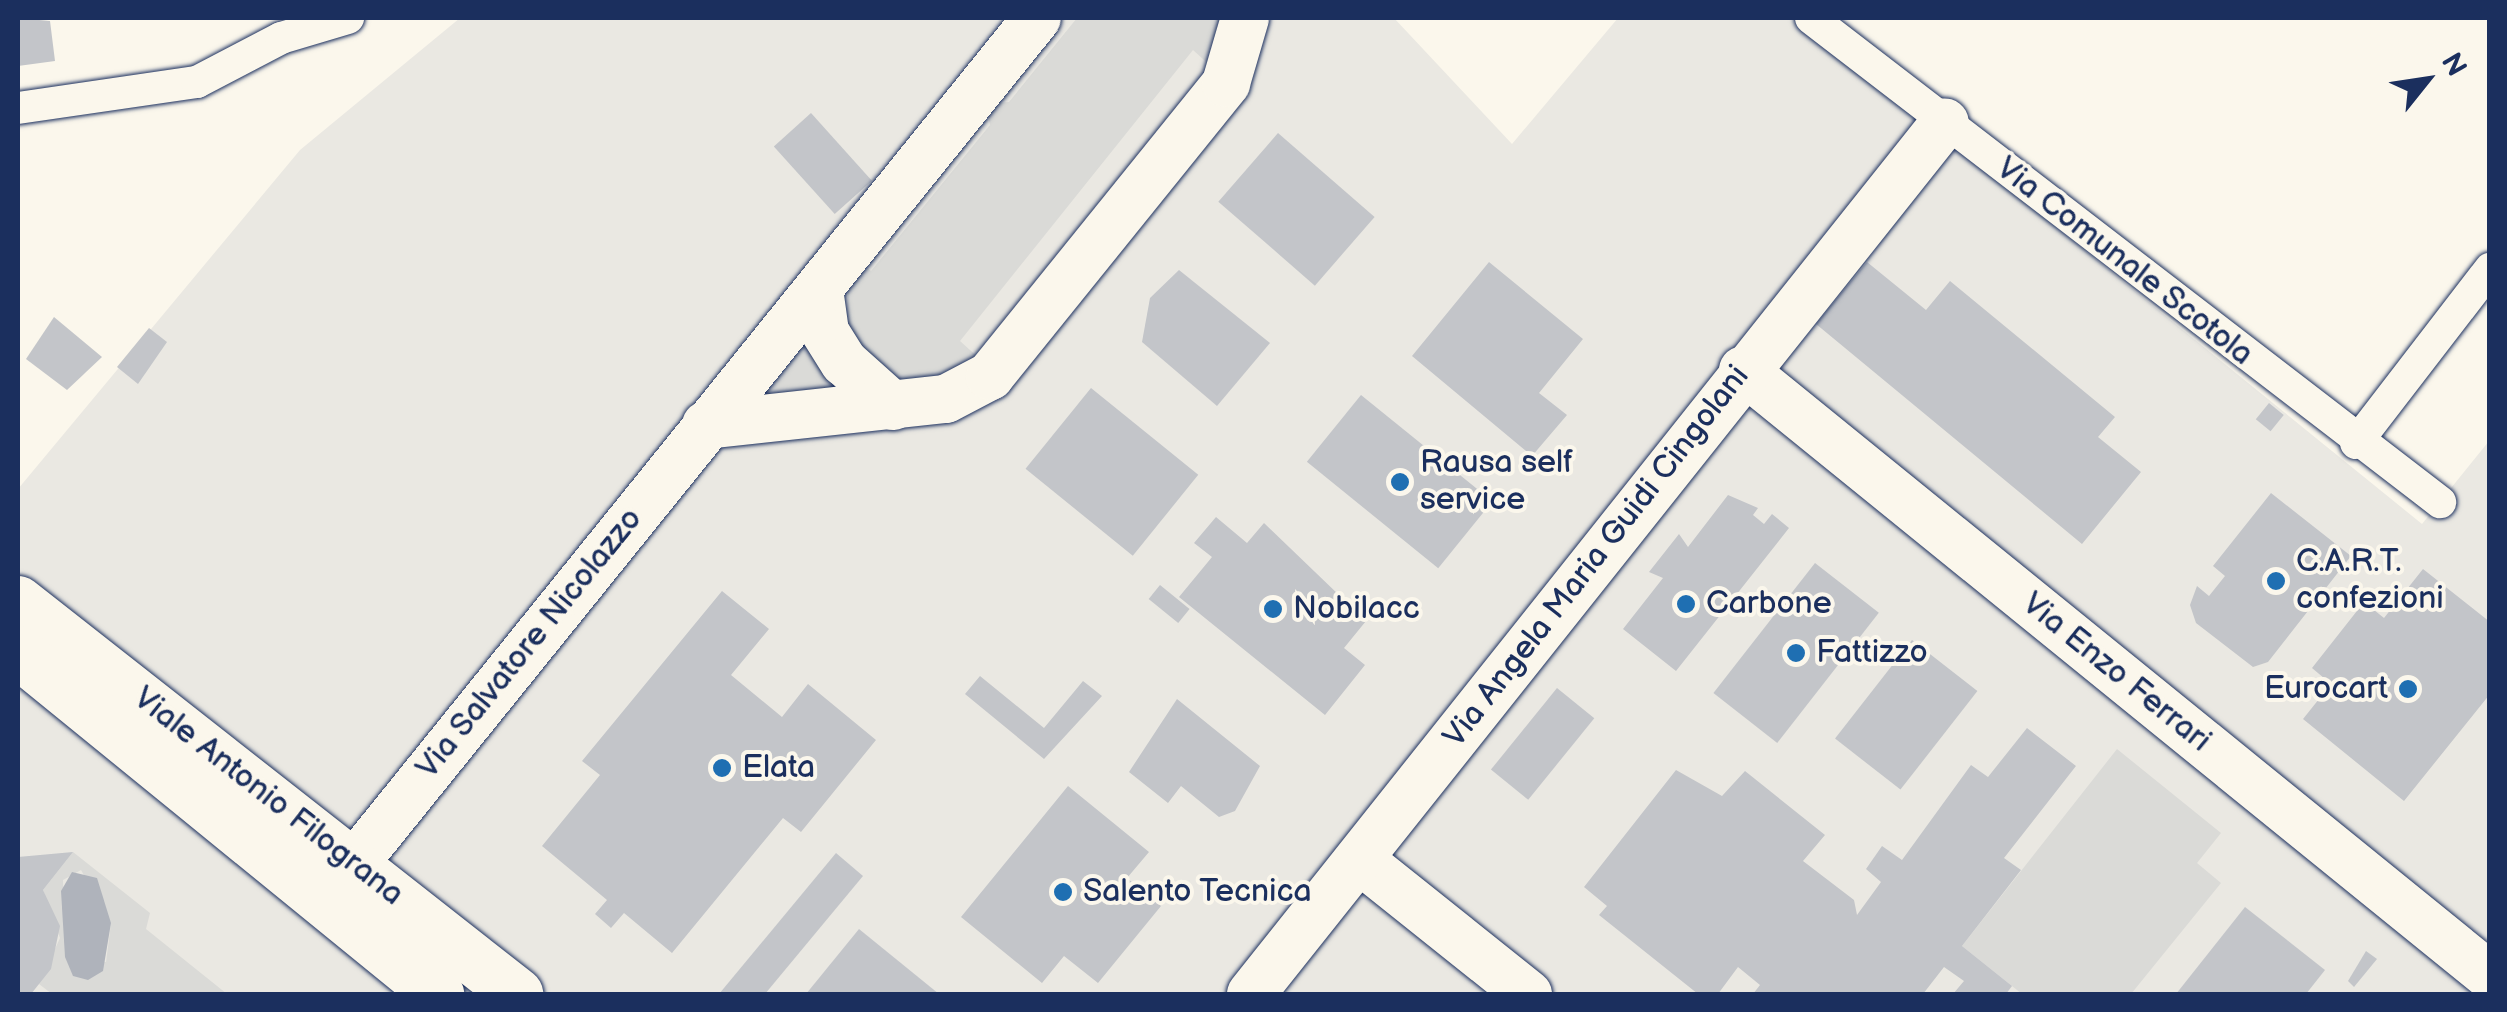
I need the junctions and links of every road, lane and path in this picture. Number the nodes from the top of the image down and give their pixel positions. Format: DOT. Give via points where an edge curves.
graph roads {
  1 [pos="348,18"];
  2 [pos="1037,18"];
  3 [pos="1245,18"];
  4 [pos="1811,18"];
  5 [pos="18,108"];
  6 [pos="1945,122"];
  7 [pos="2490,269"];
  8 [pos="819,289"];
  9 [pos="1743,370"];
  10 [pos="893,406"];
  11 [pos="706,425"];
  12 [pos="2356,444"];
  13 [pos="2440,502"];
  14 [pos="18,602"];
  15 [pos="18,652"];
  16 [pos="1360,860"];
  17 [pos="354,864"];
  18 [pos="435,971"];
  19 [pos="2490,976"];
  20 [pos="517,994"];
  21 [pos="1251,994"];
  22 [pos="1528,994"];
  1 -- 5 [label="street" via="281,38 197,82"];
  2 -- 8 [label="street, Via Salvatore Nicolazzo"];
  3 -- 10 [label="street" via="1226,83 990,376 946,399"];
  4 -- 6 [label="street, Via Comunale Scotola"];
  6 -- 9 [label="street, Via Angela Maria Guidi Cingolani"];
  6 -- 12 [label="street, Via Comunale Scotola"];
  7 -- 12 [label="street"];
  8 -- 10 [label="street" via="825,332 866,388"];
  8 -- 11 [label="street, Via Salvatore Nicolazzo"];
  9 -- 16 [label="street, Via Angela Maria Guidi Cingolani"];
  9 -- 19 [label="street, Via Enzo Ferrari"];
  10 -- 11 [label="street"];
  11 -- 17 [label="street, Via Salvatore Nicolazzo"];
  12 -- 13 [label="street, Via Comunale Scotola"];
  14 -- 17 [label="main road, Viale Antonio Filograna"];
  15 -- 18 [label="main road, Viale Antonio Filograna"];
  16 -- 21 [label="street, Via Angela Maria Guidi Cingolani"];
  16 -- 22 [label="street"];
  17 -- 18 [label="main road, Viale Antonio Filograna"];
  18 -- 20 [label="main road, Viale Antonio Filograna"];
}
